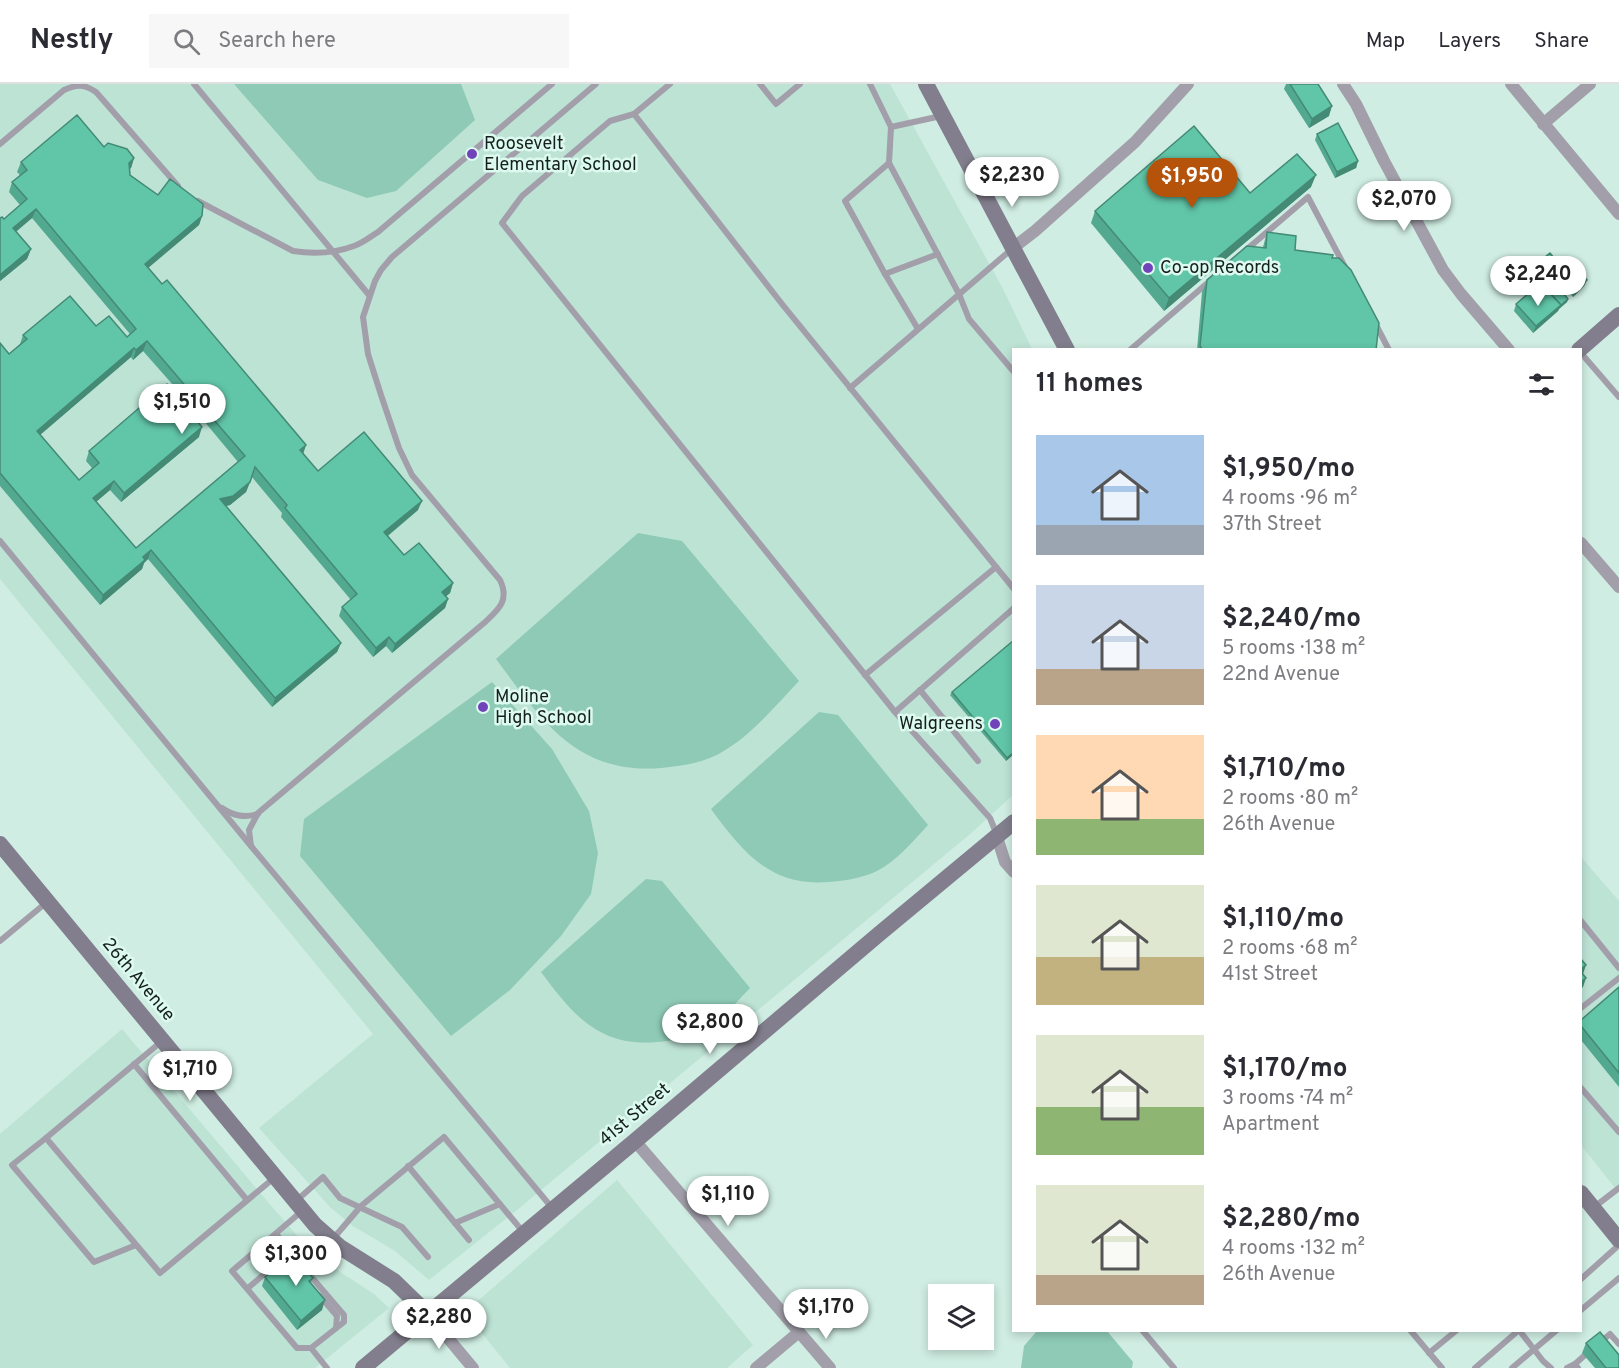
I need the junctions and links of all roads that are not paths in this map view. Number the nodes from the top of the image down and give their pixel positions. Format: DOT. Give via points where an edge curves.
graph roads {
  1 [pos="72,84"];
  2 [pos="93,84"];
  3 [pos="194,84"];
  4 [pos="552,84"];
  5 [pos="596,84"];
  6 [pos="670,84"];
  7 [pos="760,84"];
  8 [pos="800,84"];
  9 [pos="870,84"];
  10 [pos="926,84"];
  11 [pos="1188,84"];
  12 [pos="1343,84"];
  13 [pos="1511,84"];
  14 [pos="1590,84"];
  15 [pos="64,90"];
  16 [pos="96,92"];
  17 [pos="634,114"];
  18 [pos="943,116"];
  19 [pos="1543,124"];
  20 [pos="891,127"];
  21 [pos="0,144"];
  22 [pos="889,164"];
  23 [pos="181,189"];
  24 [pos="188,195"];
  25 [pos="1619,214"];
  26 [pos="1013,248"];
  27 [pos="334,251"];
  28 [pos="938,254"];
  29 [pos="1237,258"];
  30 [pos="1220,273"];
  31 [pos="885,274"];
  32 [pos="1351,278"];
  33 [pos="959,294"];
  34 [pos="369,295"];
  35 [pos="1619,315"];
  36 [pos="1373,319"];
  37 [pos="918,329"];
  38 [pos="1066,348"];
  39 [pos="1132,348"];
  40 [pos="1388,348"];
  41 [pos="1507,348"];
  42 [pos="1582,349"];
  43 [pos="1582,353"];
  44 [pos="1012,370"];
  45 [pos="850,388"];
  46 [pos="1619,397"];
  47 [pos="0,540"];
  48 [pos="1582,544"];
  49 [pos="996,567"];
  50 [pos="1012,587"];
  51 [pos="1619,587"];
  52 [pos="1012,610"];
  53 [pos="865,675"];
  54 [pos="920,690"];
  55 [pos="896,712"];
  56 [pos="978,761"];
  57 [pos="217,804"];
  58 [pos="258,813"];
  59 [pos="1012,824"];
  60 [pos="997,837"];
  61 [pos="0,844"];
  62 [pos="251,846"];
  63 [pos="1012,870"];
  64 [pos="47,902"];
  65 [pos="1582,923"];
  66 [pos="0,941"];
  67 [pos="1619,968"];
  68 [pos="1619,978"];
  69 [pos="1582,1007"];
  70 [pos="162,1041"];
  71 [pos="134,1064"];
  72 [pos="1582,1089"];
  73 [pos="1619,1132"];
  74 [pos="46,1138"];
  75 [pos="635,1141"];
  76 [pos="408,1166"];
  77 [pos="275,1177"];
  78 [pos="1619,1188"];
  79 [pos="1582,1194"];
  80 [pos="248,1200"];
  81 [pos="500,1204"];
  82 [pos="299,1206"];
  83 [pos="361,1206"];
  84 [pos="1593,1208"];
  85 [pos="554,1209"];
  86 [pos="455,1223"];
  87 [pos="524,1233"];
  88 [pos="276,1234"];
  89 [pos="332,1240"];
  90 [pos="469,1240"];
  91 [pos="1619,1240"];
  92 [pos="136,1245"];
  93 [pos="1619,1245"];
  94 [pos="428,1257"];
  95 [pos="1582,1278"];
  96 [pos="1619,1278"];
  97 [pos="248,1288"];
  98 [pos="1582,1309"];
  99 [pos="427,1313"];
  100 [pos="336,1328"];
  101 [pos="799,1332"];
  102 [pos="1144,1332"];
  103 [pos="1412,1332"];
  104 [pos="1455,1332"];
  105 [pos="1517,1332"];
  106 [pos="1520,1332"];
  107 [pos="1555,1332"];
  108 [pos="1598,1343"];
  109 [pos="1619,1344"];
  110 [pos="311,1348"];
  111 [pos="1534,1350"];
  112 [pos="1429,1353"];
  113 [pos="1585,1355"];
  114 [pos="1576,1366"];
  115 [pos="327,1368"];
  116 [pos="363,1368"];
  117 [pos="473,1368"];
  118 [pos="756,1368"];
  119 [pos="830,1368"];
  120 [pos="1174,1368"];
  121 [pos="1442,1368"];
  122 [pos="1475,1368"];
  123 [pos="1512,1368"];
  124 [pos="1551,1368"];
  125 [pos="1567,1368"];
  1 -- 15 [label="lane"];
  2 -- 16 [label="lane"];
  3 -- 27 [label="lane"];
  4 -- 27 [label="lane" via="378,232 354,246"];
  5 -- 34 [label="lane" via="392,257"];
  6 -- 17 [label="lane"];
  7 -- 8 [label="lane" via="776,104"];
  9 -- 20 [label="lane"];
  10 -- 18 [label="street"];
  11 -- 26 [label="street" via="1135,142"];
  12 -- 41 [label="street" via="1443,270"];
  13 -- 19 [label="street"];
  14 -- 19 [label="street"];
  15 -- 16 [label="lane" via="85,85"];
  15 -- 21 [label="lane"];
  16 -- 23 [label="lane"];
  17 -- 45 [label="lane"];
  17 -- 53 [label="lane" via="610,122 522,196 502,223"];
  18 -- 20 [label="lane"];
  18 -- 26 [label="street"];
  19 -- 25 [label="street"];
  20 -- 22 [label="lane"];
  22 -- 28 [label="lane"];
  22 -- 31 [label="lane" via="845,201"];
  24 -- 27 [label="lane" via="292,251"];
  26 -- 33 [label="lane"];
  26 -- 38 [label="street"];
  27 -- 34 [label="lane"];
  28 -- 31 [label="lane"];
  28 -- 33 [label="lane"];
  29 -- 32 [label="lane" via="1308,197"];
  30 -- 39 [label="lane"];
  31 -- 37 [label="lane"];
  33 -- 37 [label="lane"];
  33 -- 44 [label="lane" via="969,319"];
  34 -- 58 [label="lane" via="363,317 368,354 399,448 412,475 500,580 504,594 499,609 484,624"];
  35 -- 42 [label="street"];
  36 -- 40 [label="lane"];
  37 -- 45 [label="lane"];
  43 -- 46 [label="lane"];
  45 -- 49 [label="lane"];
  47 -- 57 [label="lane"];
  48 -- 51 [label="street"];
  49 -- 50 [label="lane"];
  49 -- 53 [label="lane"];
  52 -- 54 [label="lane"];
  53 -- 55 [label="lane"];
  54 -- 55 [label="lane"];
  54 -- 56 [label="lane"];
  55 -- 60 [label="lane" via="990,818"];
  57 -- 58 [label="lane" via="240,816"];
  57 -- 62 [label="lane"];
  58 -- 62 [label="lane" via="249,830"];
  59 -- 60 [label="street, 41st Street"];
  60 -- 63 [label="street" via="1005,862"];
  60 -- 75 [label="street, 41st Street"];
  61 -- 64 [label="street, 26th Avenue"];
  62 -- 85 [label="lane"];
  64 -- 66 [label="lane"];
  64 -- 70 [label="street, 26th Avenue"];
  65 -- 67 [label="lane"];
  68 -- 69 [label="lane"];
  70 -- 71 [label="lane"];
  70 -- 77 [label="street, 26th Avenue"];
  71 -- 74 [label="lane"];
  71 -- 80 [label="lane"];
  72 -- 73 [label="lane"];
  74 -- 92 [label="lane"];
  74 -- 92 [label="lane" via="12,1165 94,1262"];
  75 -- 85 [label="street, 41st Street"];
  75 -- 101 [label="street"];
  76 -- 81 [label="lane" via="444,1137"];
  76 -- 83 [label="lane"];
  76 -- 86 [label="lane"];
  77 -- 80 [label="lane"];
  77 -- 82 [label="street, 26th Avenue"];
  78 -- 84 [label="lane"];
  79 -- 84 [label="street"];
  80 -- 92 [label="lane" via="160,1273"];
  81 -- 86 [label="lane"];
  81 -- 87 [label="lane"];
  82 -- 83 [label="lane" via="323,1178 340,1198"];
  82 -- 88 [label="lane"];
  82 -- 89 [label="street, 26th Avenue"];
  83 -- 89 [label="lane"];
  83 -- 94 [label="lane" via="402,1227"];
  84 -- 91 [label="street"];
  85 -- 87 [label="street, 41st Street"];
  86 -- 90 [label="lane"];
  87 -- 99 [label="street, 41st Street"];
  88 -- 97 [label="lane" via="232,1270"];
  88 -- 100 [label="lane" via="344,1315 344,1322"];
  89 -- 99 [label="street, 26th Avenue" via="394,1281"];
  93 -- 95 [label="lane"];
  96 -- 98 [label="lane"];
  97 -- 100 [label="lane" via="283,1258 289,1259 337,1316"];
  97 -- 110 [label="lane" via="297,1348"];
  99 -- 116 [label="street, 41st Street"];
  99 -- 117 [label="street, 26th Avenue"];
  100 -- 110 [label="lane"];
  101 -- 118 [label="street"];
  101 -- 119 [label="street"];
  102 -- 120 [label="lane"];
  103 -- 112 [label="lane"];
  104 -- 112 [label="lane"];
  105 -- 122 [label="lane"];
  106 -- 111 [label="lane"];
  107 -- 111 [label="lane"];
  108 -- 109 [label="lane" via="1610,1334"];
  110 -- 115 [label="lane"];
  111 -- 123 [label="lane"];
  111 -- 124 [label="lane"];
  112 -- 121 [label="lane"];
  113 -- 114 [label="lane"];
  114 -- 125 [label="lane"];
}
